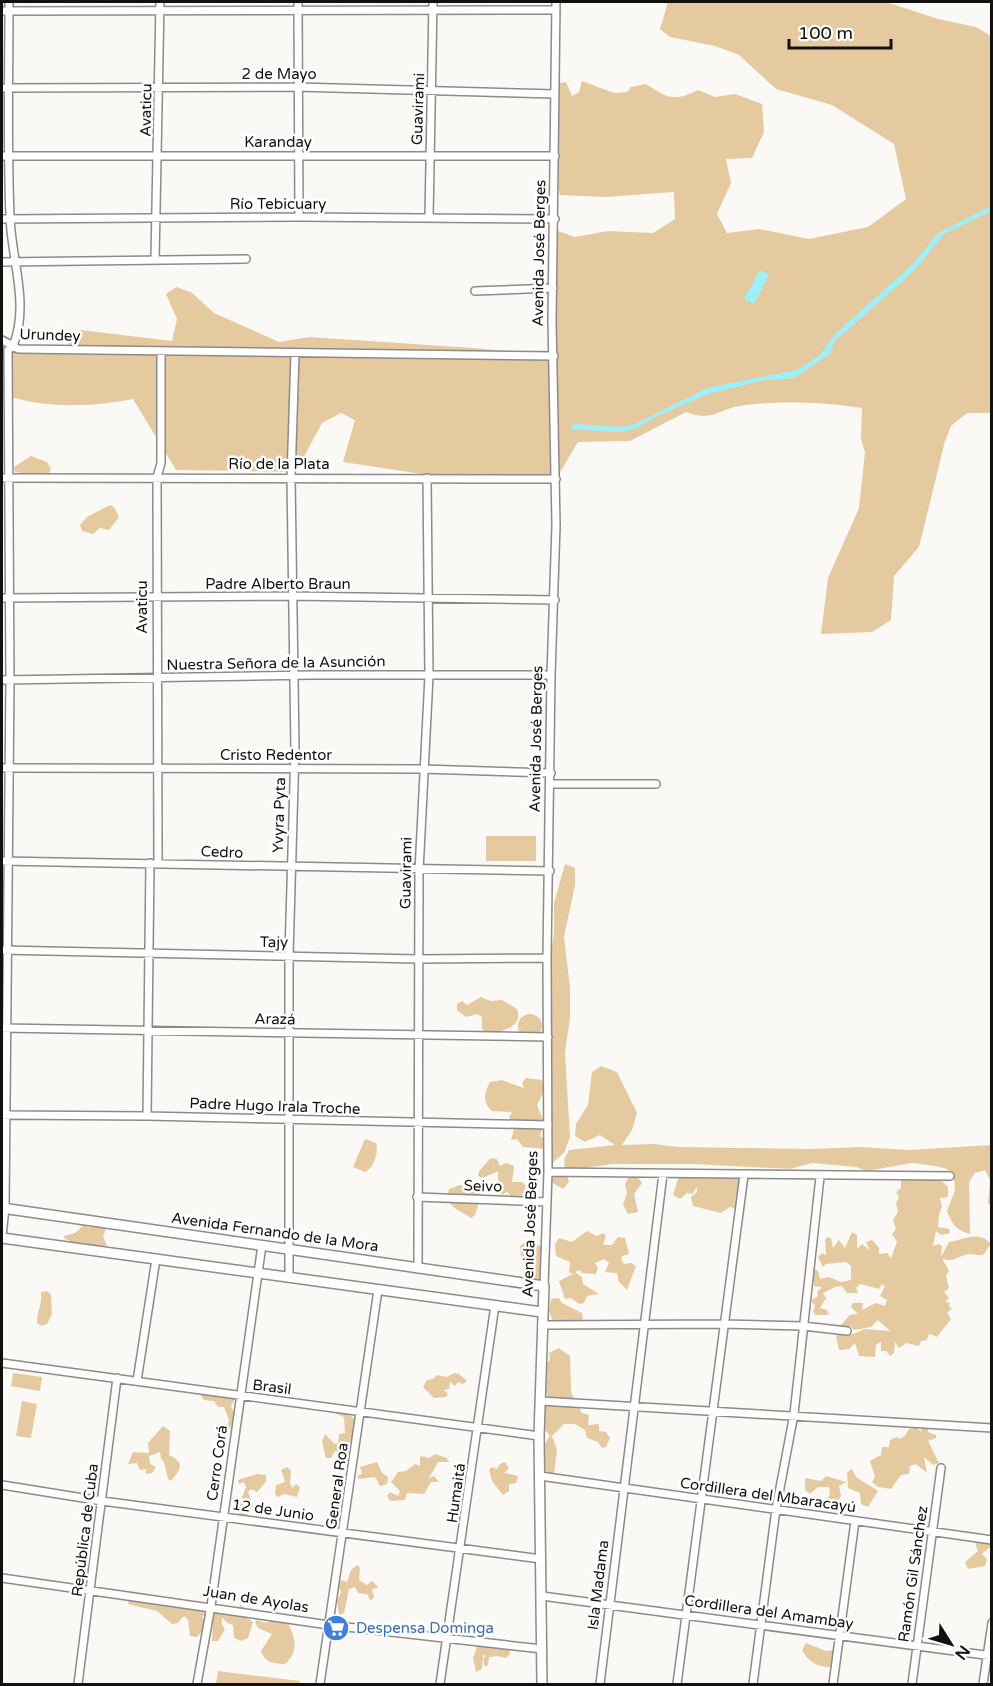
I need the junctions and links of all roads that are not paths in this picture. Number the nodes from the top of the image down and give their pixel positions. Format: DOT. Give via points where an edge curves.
graph roads {
  1 [pos="9,2"];
  2 [pos="160,2"];
  3 [pos="433,2"];
  4 [pos="556,2"];
  5 [pos="298,5"];
  6 [pos="159,10"];
  7 [pos="433,10"];
  8 [pos="556,10"];
  9 [pos="5,11"];
  10 [pos="159,87"];
  11 [pos="297,87"];
  12 [pos="5,88"];
  13 [pos="432,90"];
  14 [pos="555,94"];
  15 [pos="430,154"];
  16 [pos="297,155"];
  17 [pos="5,156"];
  18 [pos="555,156"];
  19 [pos="159,157"];
  20 [pos="299,217"];
  21 [pos="429,217"];
  22 [pos="157,218"];
  23 [pos="6,219"];
  24 [pos="555,219"];
  25 [pos="246,259"];
  26 [pos="155,260"];
  27 [pos="16,261"];
  28 [pos="2,262"];
  29 [pos="553,288"];
  30 [pos="475,291"];
  31 [pos="2,340"];
  32 [pos="13,346"];
  33 [pos="161,351"];
  34 [pos="295,354"];
  35 [pos="554,356"];
  36 [pos="157,477"];
  37 [pos="5,478"];
  38 [pos="291,478"];
  39 [pos="427,478"];
  40 [pos="556,480"];
  41 [pos="155,596"];
  42 [pos="292,596"];
  43 [pos="5,598"];
  44 [pos="429,598"];
  45 [pos="555,600"];
  46 [pos="551,675"];
  47 [pos="294,676"];
  48 [pos="429,676"];
  49 [pos="156,677"];
  50 [pos="2,680"];
  51 [pos="10,680"];
  52 [pos="5,768"];
  53 [pos="156,768"];
  54 [pos="294,768"];
  55 [pos="423,769"];
  56 [pos="551,773"];
  57 [pos="550,784"];
  58 [pos="657,784"];
  59 [pos="5,861"];
  60 [pos="154,863"];
  61 [pos="291,868"];
  62 [pos="419,871"];
  63 [pos="550,871"];
  64 [pos="4,950"];
  65 [pos="149,953"];
  66 [pos="289,955"];
  67 [pos="547,958"];
  68 [pos="418,959"];
  69 [pos="4,1028"];
  70 [pos="148,1030"];
  71 [pos="290,1033"];
  72 [pos="418,1036"];
  73 [pos="548,1037"];
  74 [pos="3,1115"];
  75 [pos="147,1116"];
  76 [pos="290,1120"];
  77 [pos="417,1123"];
  78 [pos="548,1125"];
  79 [pos="548,1172"];
  80 [pos="663,1174"];
  81 [pos="744,1175"];
  82 [pos="950,1176"];
  83 [pos="820,1177"];
  84 [pos="417,1197"];
  85 [pos="547,1202"];
  86 [pos="3,1208"];
  87 [pos="2,1237"];
  88 [pos="262,1245"];
  89 [pos="287,1249"];
  90 [pos="156,1259"];
  91 [pos="418,1269"];
  92 [pos="258,1274"];
  93 [pos="289,1278"];
  94 [pos="544,1286"];
  95 [pos="378,1290"];
  96 [pos="495,1305"];
  97 [pos="542,1312"];
  98 [pos="724,1324"];
  99 [pos="542,1325"];
  100 [pos="646,1325"];
  101 [pos="803,1326"];
  102 [pos="847,1330"];
  103 [pos="2,1363"];
  104 [pos="117,1378"];
  105 [pos="137,1381"];
  106 [pos="240,1397"];
  107 [pos="540,1401"];
  108 [pos="635,1407"];
  109 [pos="713,1411"];
  110 [pos="361,1412"];
  111 [pos="794,1414"];
  112 [pos="478,1428"];
  113 [pos="992,1428"];
  114 [pos="539,1436"];
  115 [pos="941,1468"];
  116 [pos="540,1476"];
  117 [pos="2,1485"];
  118 [pos="624,1488"];
  119 [pos="702,1499"];
  120 [pos="102,1501"];
  121 [pos="776,1509"];
  122 [pos="223,1517"];
  123 [pos="855,1521"];
  124 [pos="932,1532"];
  125 [pos="344,1533"];
  126 [pos="992,1540"];
  127 [pos="462,1548"];
  128 [pos="542,1559"];
  129 [pos="2,1578"];
  130 [pos="91,1590"];
  131 [pos="542,1596"];
  132 [pos="610,1604"];
  133 [pos="211,1606"];
  134 [pos="686,1614"];
  135 [pos="992,1623"];
  136 [pos="761,1624"];
  137 [pos="329,1625"];
  138 [pos="840,1635"];
  139 [pos="448,1639"];
  140 [pos="917,1646"];
  141 [pos="542,1649"];
  142 [pos="989,1655"];
  143 [pos="78,1684"];
  144 [pos="197,1684"];
  145 [pos="320,1684"];
  146 [pos="440,1684"];
  147 [pos="542,1684"];
  148 [pos="600,1684"];
  149 [pos="677,1684"];
  150 [pos="753,1684"];
  151 [pos="833,1684"];
  152 [pos="912,1684"];
  153 [pos="983,1684"];
  1 -- 9 [label="street, Urundey"];
  2 -- 6 [label="street, Avaticu"];
  3 -- 7 [label="street, Guavirami"];
  4 -- 8 [label="street, Avenida José Berges"];
  5 -- 6 [label="street"];
  5 -- 7 [label="street"];
  5 -- 11 [label="street"];
  6 -- 9 [label="street"];
  6 -- 10 [label="street, Avaticu"];
  7 -- 8 [label="street"];
  7 -- 13 [label="street, Guavirami"];
  8 -- 14 [label="street, Avenida José Berges"];
  9 -- 12 [label="street, Urundey"];
  10 -- 11 [label="street, 2 de Mayo"];
  10 -- 12 [label="street, 2 de Mayo"];
  10 -- 19 [label="street, Avaticu"];
  11 -- 13 [label="street, 2 de Mayo"];
  11 -- 16 [label="street"];
  12 -- 17 [label="street, Urundey"];
  13 -- 14 [label="street, 2 de Mayo"];
  13 -- 15 [label="street, Guavirami"];
  14 -- 18 [label="street, Avenida José Berges"];
  15 -- 16 [label="street, Karanday"];
  15 -- 18 [label="street, Karanday"];
  15 -- 21 [label="street, Guavirami"];
  16 -- 19 [label="street, Karanday"];
  16 -- 20 [label="street"];
  17 -- 19 [label="street, Karanday"];
  17 -- 23 [label="street, Urundey"];
  18 -- 24 [label="street, Avenida José Berges"];
  19 -- 22 [label="street, Avaticu"];
  20 -- 21 [label="street, Río Tebicuary"];
  20 -- 22 [label="street, Río Tebicuary"];
  21 -- 24 [label="street, Río Tebicuary"];
  22 -- 23 [label="street, Río Tebicuary"];
  22 -- 26 [label="street, Avaticu"];
  23 -- 27 [label="street, Urundey"];
  24 -- 29 [label="street, Avenida José Berges"];
  25 -- 26 [label="street"];
  26 -- 27 [label="street"];
  27 -- 28 [label="street"];
  27 -- 32 [label="street, Urundey" via="20,330"];
  29 -- 30 [label="street"];
  29 -- 35 [label="street, Avenida José Berges"];
  31 -- 32 [label="street"];
  32 -- 33 [label="street, Urundey"];
  32 -- 37 [label="street, Urundey" via="8,350"];
  33 -- 34 [label="street, Urundey"];
  33 -- 36 [label="street, Avaticu" via="161,463"];
  34 -- 35 [label="street, Urundey"];
  34 -- 38 [label="street, Yvyra Pyta"];
  35 -- 40 [label="street, Avenida José Berges"];
  36 -- 37 [label="street, Río de la Plata"];
  36 -- 38 [label="street, Río de la Plata"];
  36 -- 41 [label="street, Avaticu"];
  37 -- 43 [label="street, Urundey"];
  38 -- 39 [label="street, Río de la Plata"];
  38 -- 42 [label="street, Yvyra Pyta"];
  39 -- 40 [label="street, Río de la Plata"];
  39 -- 44 [label="street, Guavirami"];
  40 -- 45 [label="street, Avenida José Berges"];
  41 -- 42 [label="street, Padre Alberto Braun"];
  41 -- 43 [label="street, Padre Alberto Braun"];
  41 -- 49 [label="street, Avaticu"];
  42 -- 44 [label="street, Padre Alberto Braun"];
  42 -- 47 [label="street, Yvyra Pyta"];
  43 -- 51 [label="street, Urundey"];
  44 -- 45 [label="street, Padre Alberto Braun"];
  44 -- 48 [label="street, Guavirami"];
  45 -- 46 [label="street, Avenida José Berges"];
  46 -- 48 [label="street, Nuestra Señora de la Asunción"];
  46 -- 56 [label="street, Avenida José Berges"];
  47 -- 48 [label="street, Nuestra Señora de la Asunción"];
  47 -- 49 [label="street, Nuestra Señora de la Asunción"];
  47 -- 54 [label="street, Yvyra Pyta"];
  48 -- 55 [label="street, Guavirami"];
  49 -- 51 [label="street, Nuestra Señora de la Asunción"];
  49 -- 53 [label="street, Avaticu"];
  50 -- 51 [label="street, Nuestra Señora de la Asunción"];
  51 -- 52 [label="street, Urundey"];
  52 -- 53 [label="street, Cristo Redentor"];
  52 -- 59 [label="street, Urundey"];
  53 -- 54 [label="street, Cristo Redentor"];
  53 -- 60 [label="street, Avaticu"];
  54 -- 55 [label="street, Cristo Redentor"];
  54 -- 61 [label="street, Yvyra Pyta"];
  55 -- 56 [label="street, Cristo Redentor"];
  55 -- 62 [label="street, Guavirami"];
  56 -- 57 [label="street, Avenida José Berges"];
  57 -- 58 [label="street"];
  57 -- 63 [label="street, Avenida José Berges"];
  59 -- 60 [label="street, Cedro"];
  59 -- 64 [label="street, Urundey"];
  60 -- 61 [label="street, Cedro"];
  60 -- 65 [label="street, Avaticu"];
  61 -- 62 [label="street, Cedro"];
  61 -- 66 [label="street, Yvyra Pyta"];
  62 -- 63 [label="street, Cedro"];
  62 -- 68 [label="street, Guavirami"];
  63 -- 67 [label="street, Avenida José Berges"];
  64 -- 65 [label="street, Tajy"];
  64 -- 69 [label="street, Urundey"];
  65 -- 66 [label="street, Tajy"];
  65 -- 70 [label="street, Avaticu"];
  66 -- 68 [label="street, Tajy"];
  66 -- 71 [label="street, Yvyra Pyta"];
  67 -- 68 [label="street, Tajy"];
  67 -- 73 [label="street, Avenida José Berges"];
  68 -- 72 [label="street, Guavirami"];
  69 -- 70 [label="street, Arazá"];
  69 -- 74 [label="street, Urundey"];
  70 -- 71 [label="street, Arazá"];
  70 -- 75 [label="street, Avaticu"];
  71 -- 72 [label="street, Arazá"];
  71 -- 76 [label="street, Yvyra Pyta"];
  72 -- 73 [label="street, Arazá"];
  72 -- 77 [label="street, Guavirami"];
  73 -- 78 [label="street, Avenida José Berges"];
  74 -- 75 [label="street, Padre Hugo Irala Troche"];
  74 -- 86 [label="street, Urundey"];
  75 -- 76 [label="street, Padre Hugo Irala Troche"];
  76 -- 77 [label="street, Padre Hugo Irala Troche"];
  76 -- 89 [label="street, Yvyra Pyta"];
  77 -- 78 [label="street, Padre Hugo Irala Troche"];
  77 -- 84 [label="street, Guavirami"];
  78 -- 79 [label="street, Avenida José Berges"];
  79 -- 80 [label="street"];
  79 -- 85 [label="street, Avenida José Berges"];
  80 -- 81 [label="street"];
  80 -- 100 [label="street, Isla Madama"];
  81 -- 83 [label="street"];
  81 -- 98 [label="street"];
  82 -- 83 [label="street"];
  83 -- 101 [label="street"];
  84 -- 85 [label="street, Seivo"];
  84 -- 91 [label="street, Guavirami"];
  85 -- 94 [label="street, Avenida José Berges"];
  86 -- 87 [label="street, Urundey"];
  86 -- 88 [label="main road, Avenida Fernando de la Mora"];
  87 -- 90 [label="main road"];
  88 -- 89 [label="main road, Avenida Fernando de la Mora"];
  88 -- 92 [label="street, Cerro Corá"];
  89 -- 91 [label="main road, Avenida Fernando de la Mora"];
  89 -- 93 [label="street, Yvyra Pyta"];
  90 -- 92 [label="main road"];
  90 -- 105 [label="street"];
  91 -- 94 [label="main road, Avenida Fernando de la Mora"];
  92 -- 93 [label="main road"];
  92 -- 106 [label="street, Cerro Corá"];
  93 -- 95 [label="main road"];
  94 -- 97 [label="main road, Avenida José Berges"];
  95 -- 96 [label="main road"];
  95 -- 110 [label="street, General Roa"];
  96 -- 97 [label="main road"];
  96 -- 112 [label="street, Humaitá"];
  97 -- 99 [label="main road, Avenida José Berges"];
  98 -- 100 [label="street"];
  98 -- 101 [label="street"];
  98 -- 109 [label="street"];
  99 -- 100 [label="street"];
  99 -- 107 [label="main road, Avenida José Berges"];
  100 -- 108 [label="street, Isla Madama"];
  101 -- 102 [label="street"];
  101 -- 111 [label="street"];
  103 -- 104 [label="street, Brasil"];
  104 -- 105 [label="street, Brasil"];
  104 -- 120 [label="street, República de Cuba"];
  105 -- 106 [label="street, Brasil"];
  106 -- 110 [label="street, Brasil"];
  106 -- 122 [label="street, Cerro Corá"];
  107 -- 108 [label="street"];
  107 -- 114 [label="main road, Avenida José Berges"];
  108 -- 109 [label="street"];
  108 -- 118 [label="street, Isla Madama"];
  109 -- 111 [label="street"];
  109 -- 119 [label="street"];
  110 -- 112 [label="street, Brasil"];
  110 -- 125 [label="street, General Roa"];
  111 -- 113 [label="street"];
  111 -- 121 [label="street"];
  112 -- 114 [label="street, Brasil"];
  112 -- 127 [label="street, Humaitá"];
  114 -- 116 [label="main road, Avenida José Berges"];
  115 -- 124 [label="street, Ramón Gil Sánchez"];
  116 -- 118 [label="street, Cordillera del Mbaracayú"];
  116 -- 128 [label="main road, Avenida José Berges"];
  117 -- 120 [label="street, 12 de Junio"];
  118 -- 119 [label="street, Cordillera del Mbaracayú"];
  118 -- 132 [label="street, Isla Madama"];
  119 -- 121 [label="street, Cordillera del Mbaracayú"];
  119 -- 134 [label="street"];
  120 -- 122 [label="street, 12 de Junio"];
  120 -- 130 [label="street, República de Cuba"];
  121 -- 123 [label="street, Cordillera del Mbaracayú"];
  121 -- 136 [label="street"];
  122 -- 125 [label="street, 12 de Junio"];
  122 -- 133 [label="street, Cerro Corá"];
  123 -- 124 [label="street, Cordillera del Mbaracayú"];
  123 -- 138 [label="street"];
  124 -- 126 [label="street, Cordillera del Mbaracayú"];
  124 -- 140 [label="street, Ramón Gil Sánchez"];
  125 -- 127 [label="street, 12 de Junio"];
  125 -- 137 [label="street, General Roa"];
  127 -- 128 [label="street, 12 de Junio"];
  127 -- 139 [label="street, Humaitá"];
  128 -- 131 [label="main road, Avenida José Berges"];
  129 -- 130 [label="street, Juan de Ayolas"];
  130 -- 133 [label="street, Juan de Ayolas"];
  130 -- 143 [label="street, República de Cuba"];
  131 -- 132 [label="street, Cordillera del Amambay"];
  131 -- 141 [label="main road, Avenida José Berges"];
  132 -- 134 [label="street, Cordillera del Amambay"];
  132 -- 148 [label="street, Isla Madama"];
  133 -- 137 [label="street, Juan de Ayolas"];
  133 -- 144 [label="street, Cerro Corá"];
  134 -- 136 [label="street, Cordillera del Amambay"];
  134 -- 149 [label="street"];
  135 -- 142 [label="street"];
  136 -- 138 [label="street, Cordillera del Amambay"];
  136 -- 150 [label="street"];
  137 -- 139 [label="street, Juan de Ayolas"];
  137 -- 145 [label="street, General Roa"];
  138 -- 140 [label="street, Cordillera del Amambay"];
  138 -- 151 [label="street"];
  139 -- 141 [label="street, Juan de Ayolas"];
  139 -- 146 [label="street, Humaitá"];
  140 -- 142 [label="street, Cordillera del Amambay"];
  140 -- 152 [label="street, Ramón Gil Sánchez"];
  141 -- 147 [label="main road, Avenida José Berges"];
  142 -- 153 [label="street"];
}
